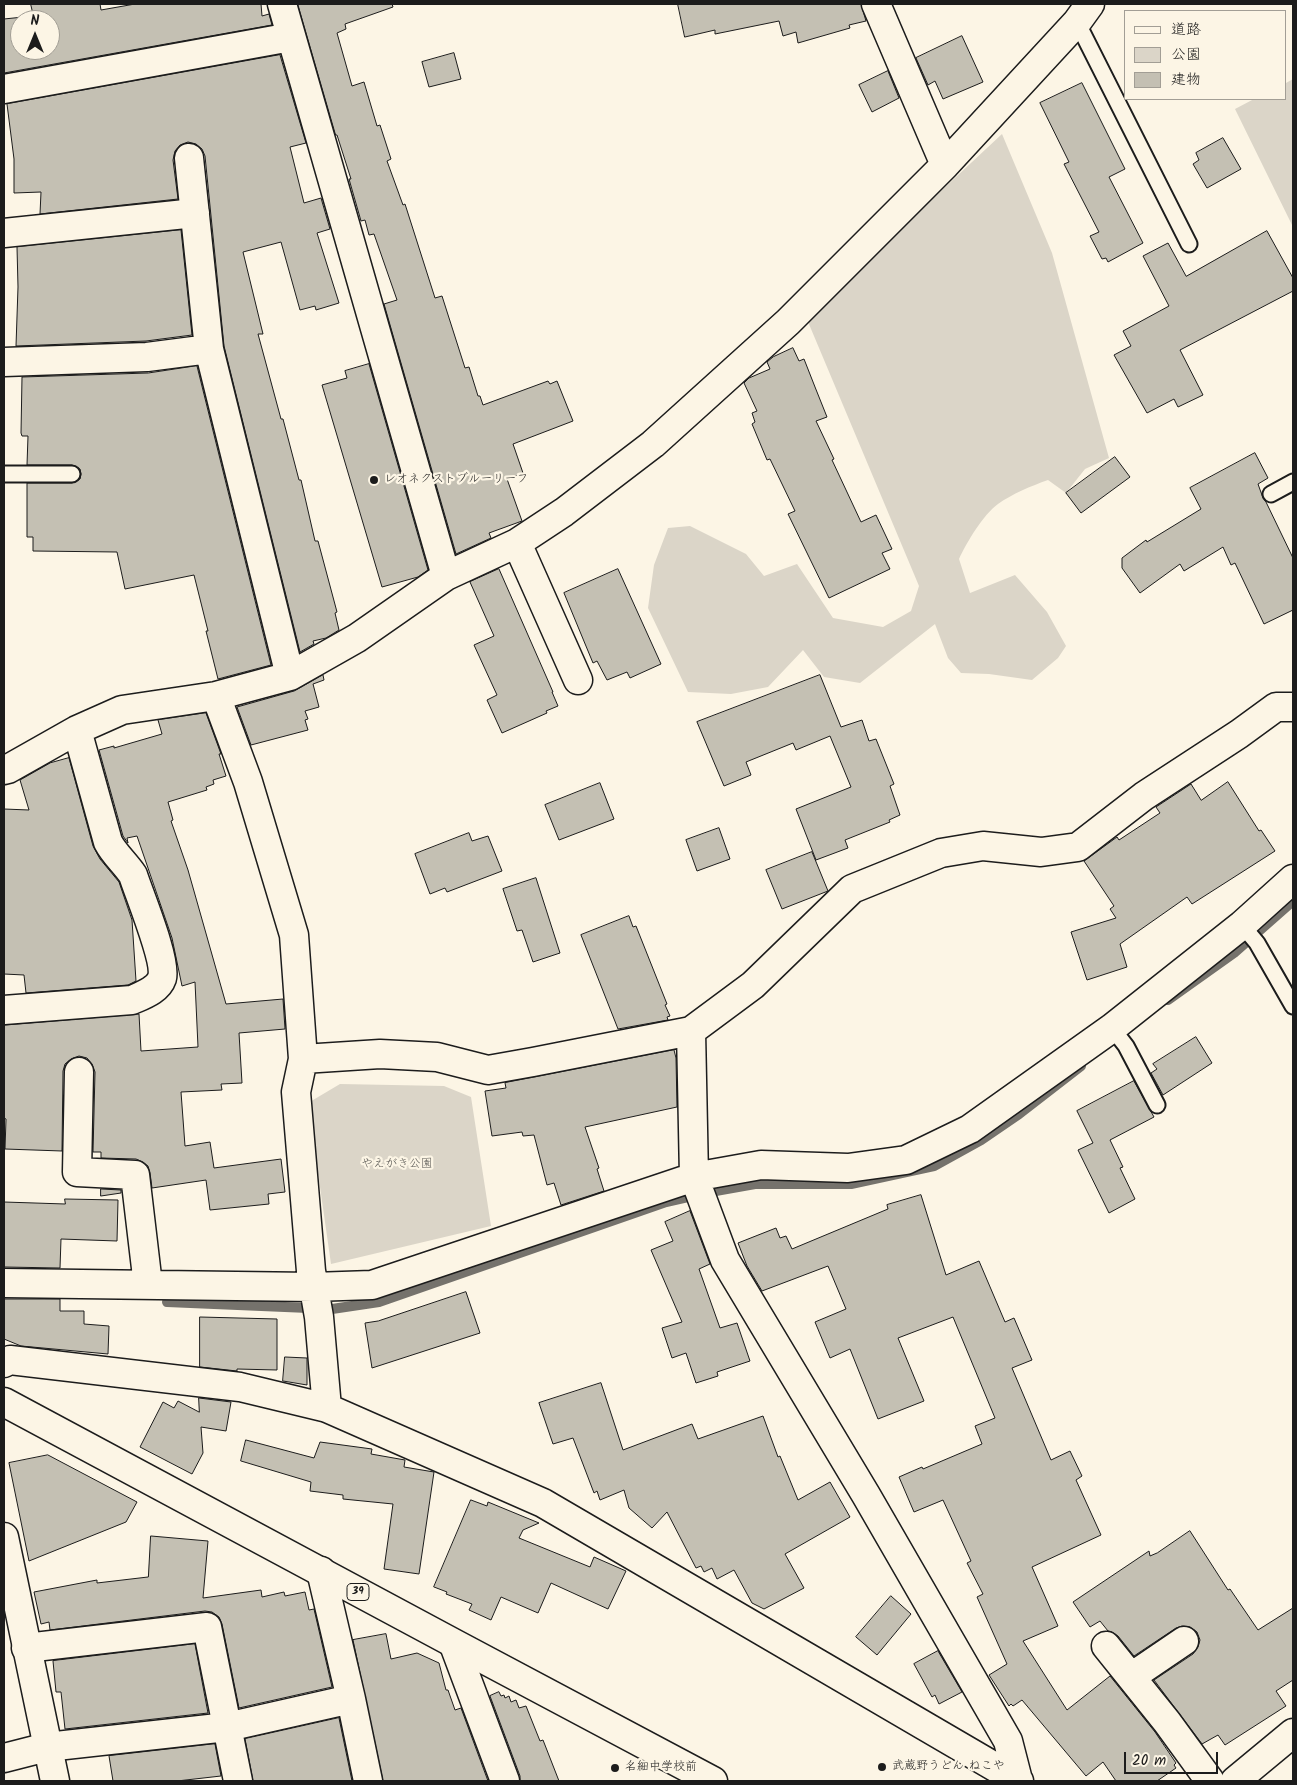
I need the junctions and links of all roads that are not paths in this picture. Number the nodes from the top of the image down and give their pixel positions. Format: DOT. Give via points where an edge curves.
graph roads {
  1 [pos="282,4"];
  2 [pos="876,4"];
  3 [pos="1084,13"];
  4 [pos="291,37"];
  5 [pos="4,89"];
  6 [pos="189,158"];
  7 [pos="945,165"];
  8 [pos="195,212"];
  9 [pos="4,233"];
  10 [pos="1189,244"];
  11 [pos="209,349"];
  12 [pos="4,362"];
  13 [pos="4,474"];
  14 [pos="72,474"];
  15 [pos="1293,482"];
  16 [pos="1271,494"];
  17 [pos="517,543"];
  18 [pos="446,576"];
  19 [pos="290,676"];
  20 [pos="578,680"];
  21 [pos="216,696"];
  22 [pos="1293,707"];
  23 [pos="77,730"];
  24 [pos="4,770"];
  25 [pos="1293,879"];
  26 [pos="1242,925"];
  27 [pos="1293,1006"];
  28 [pos="4,1010"];
  29 [pos="1112,1028"];
  30 [pos="691,1031"];
  31 [pos="303,1059"];
  32 [pos="79,1072"];
  33 [pos="1157,1105"];
  34 [pos="694,1178"];
  35 [pos="4,1283"];
  36 [pos="148,1285"];
  37 [pos="316,1301"];
  38 [pos="4,1363"];
  39 [pos="4,1402"];
  40 [pos="327,1408"];
  41 [pos="4,1537"];
  42 [pos="321,1572"];
  43 [pos="1184,1641"];
  44 [pos="454,1645"];
  45 [pos="1106,1646"];
  46 [pos="26,1648"];
  47 [pos="1131,1677"];
  48 [pos="351,1699"];
  49 [pos="227,1727"];
  50 [pos="1293,1734"];
  51 [pos="47,1747"];
  52 [pos="4,1758"];
  53 [pos="55,1781"];
  54 [pos="238,1781"];
  55 [pos="368,1781"];
  56 [pos="505,1781"];
  57 [pos="713,1781"];
  58 [pos="1019,1781"];
  59 [pos="1210,1781"];
  60 [pos="1235,1781"];
  1 -- 4 [label="street"];
  2 -- 7 [label="street"];
  3 -- 7 [label="street"];
  3 -- 10 [label="lane"];
  4 -- 5 [label="street"];
  4 -- 18 [label="street"];
  6 -- 8 [label="street"];
  7 -- 17 [label="street" via="788,322 653,444 564,512"];
  8 -- 9 [label="street"];
  8 -- 11 [label="street"];
  11 -- 12 [label="street" via="147,357"];
  11 -- 19 [label="street"];
  13 -- 14 [label="lane"];
  15 -- 16 [label="lane"];
  17 -- 18 [label="street"];
  17 -- 20 [label="street"];
  18 -- 19 [label="street" via="358,638"];
  19 -- 21 [label="street"];
  21 -- 23 [label="street" via="122,710"];
  21 -- 31 [label="street" via="248,782 294,935"];
  22 -- 30 [label="street" via="1276,707 1144,796 1078,848 1041,852 984,846 941,853 852,889 753,985"];
  23 -- 24 [label="street"];
  23 -- 28 [label="street" via="108,842 133,874 161,957 162,976 147,993 132,1000"];
  25 -- 26 [label="street"];
  26 -- 27 [label="lane" via="1257,943"];
  26 -- 29 [label="street"];
  29 -- 33 [label="lane" via="1126,1046"];
  29 -- 34 [label="street" via="970,1128 906,1160 848,1168 761,1165"];
  30 -- 31 [label="street" via="488,1070 437,1057 380,1054"];
  30 -- 34 [label="street"];
  31 -- 37 [label="street" via="296,1092"];
  32 -- 36 [label="street" via="77,1172 135,1175"];
  34 -- 37 [label="street"];
  34 -- 58 [label="street" via="725,1260 1008,1741"];
  35 -- 36 [label="street"];
  36 -- 37 [label="street"];
  37 -- 40 [label="street"];
  38 -- 40 [label="street" via="10,1360 240,1387"];
  39 -- 42 [label="street, 39"];
  40 -- 58 [label="street" via="543,1503"];
  41 -- 46 [label="street"];
  42 -- 44 [label="street, 39"];
  42 -- 48 [label="street"];
  43 -- 47 [label="street"];
  44 -- 56 [label="street"];
  44 -- 57 [label="street, 39"];
  45 -- 47 [label="street"];
  46 -- 49 [label="street" via="207,1627"];
  46 -- 51 [label="street"];
  47 -- 59 [label="street"];
  48 -- 49 [label="street"];
  48 -- 55 [label="street"];
  49 -- 51 [label="street"];
  49 -- 54 [label="street"];
  50 -- 60 [label="street"];
  51 -- 52 [label="street"];
  51 -- 53 [label="street"];
}
